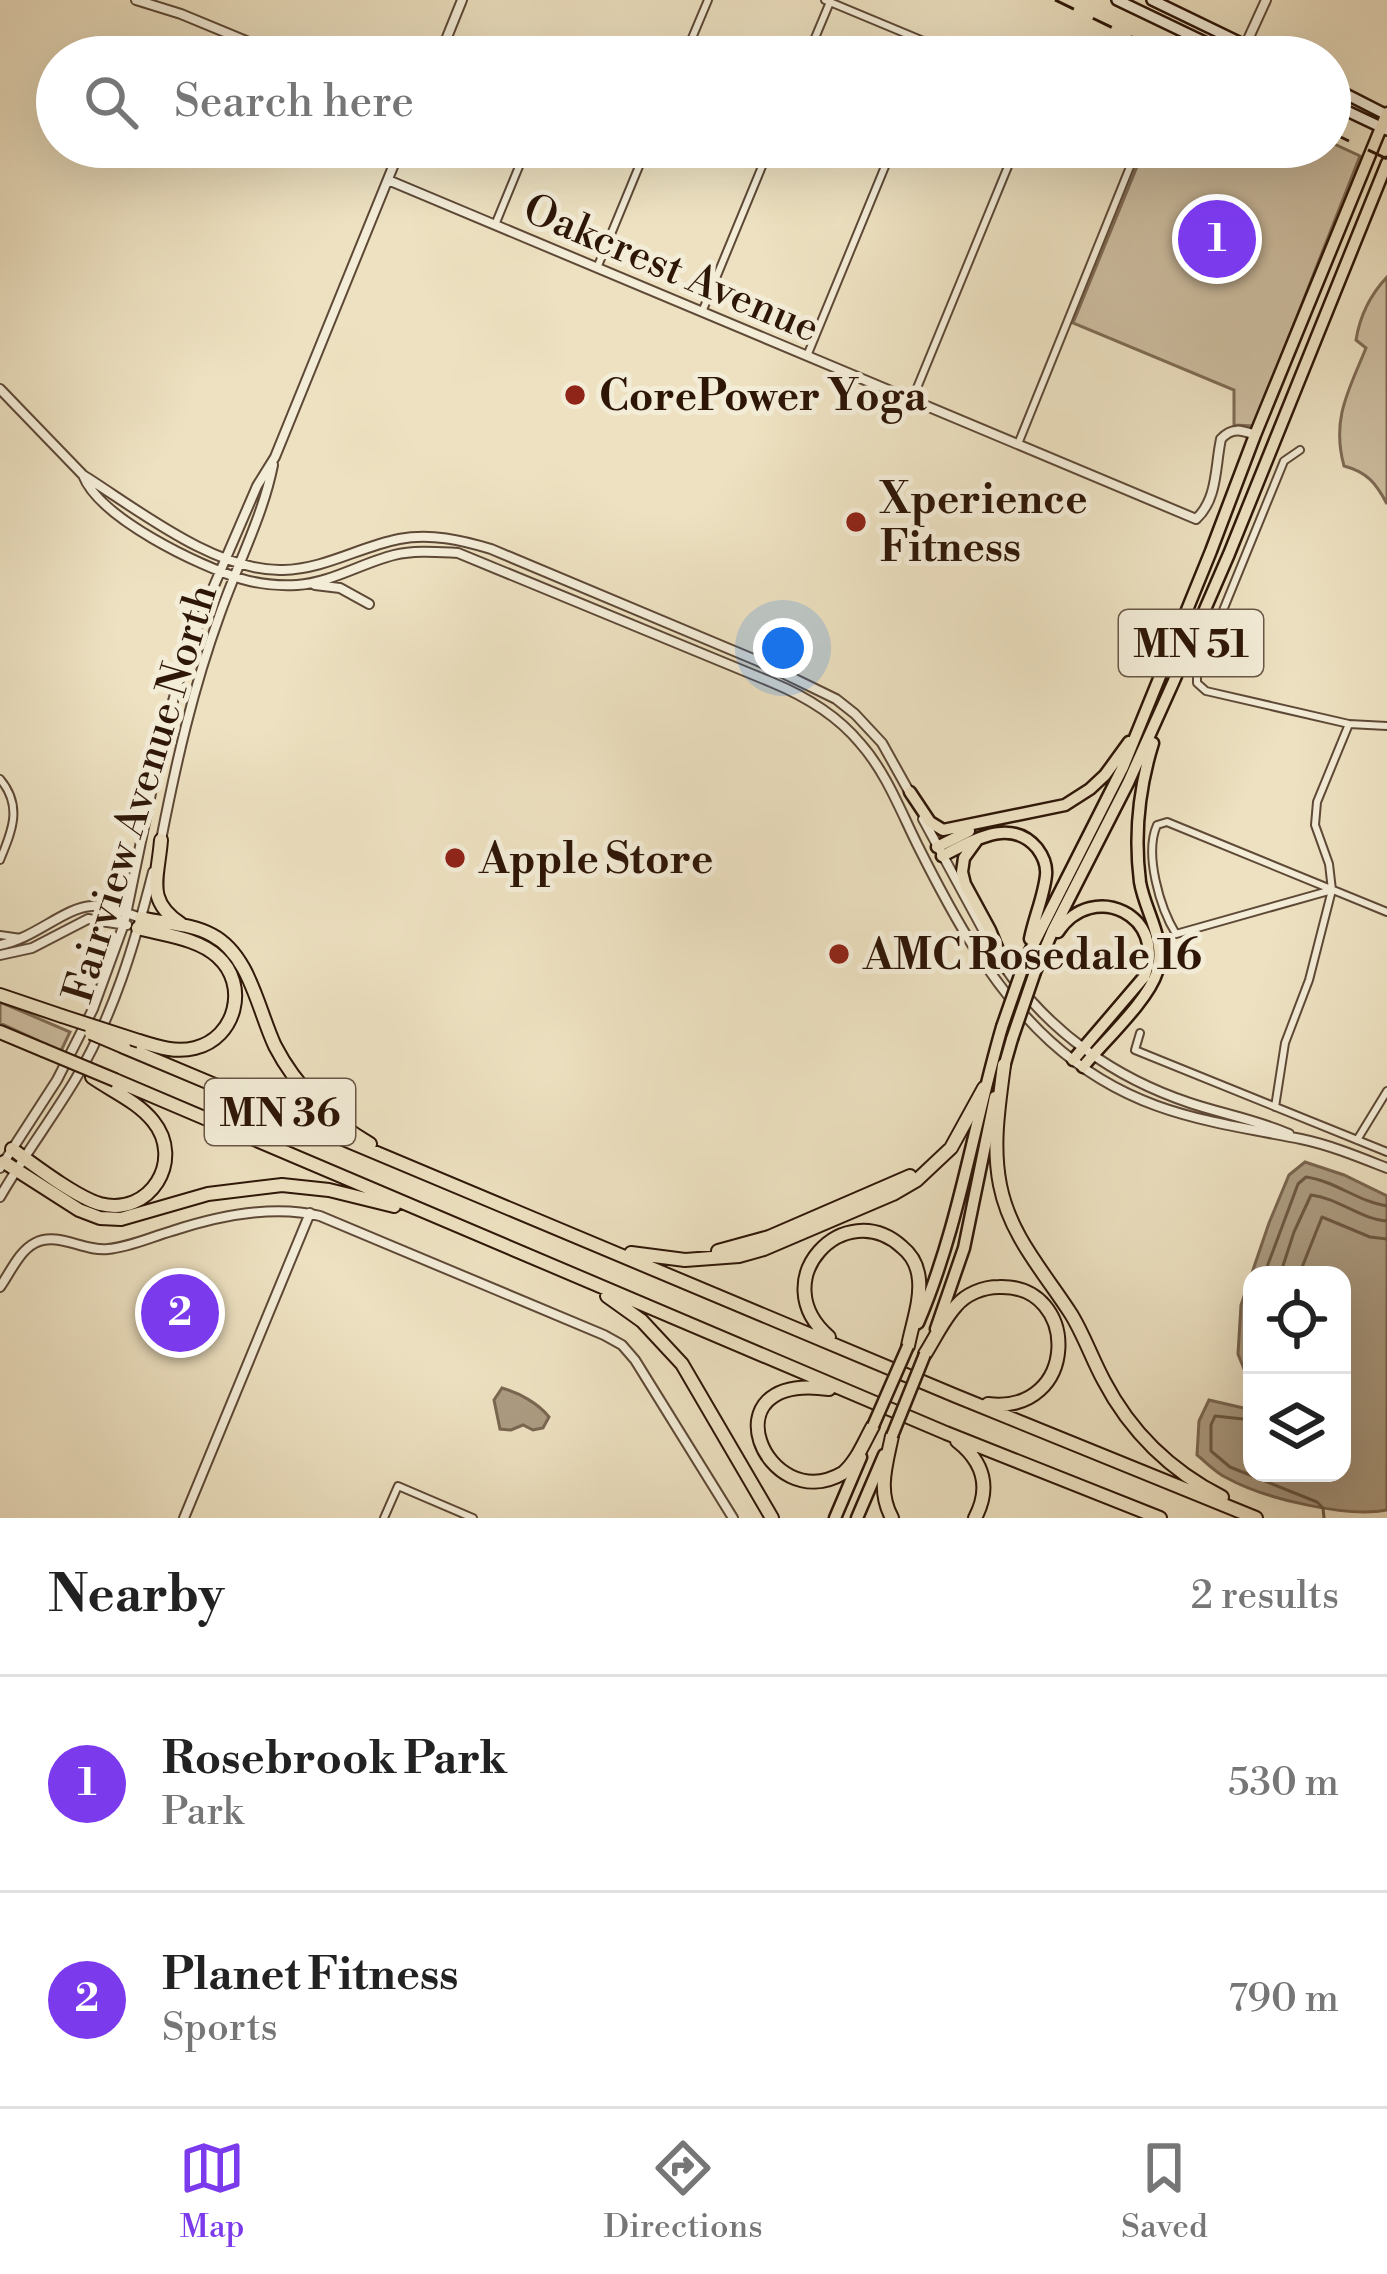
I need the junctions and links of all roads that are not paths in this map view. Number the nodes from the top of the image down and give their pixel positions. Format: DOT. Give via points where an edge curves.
graph roads {
  1 [pos="136,0"];
  2 [pos="462,0"];
  3 [pos="708,0"];
  4 [pos="1117,0"];
  5 [pos="1152,0"];
  6 [pos="1266,0"];
  7 [pos="827,1"];
  8 [pos="235,36"];
  9 [pos="447,36"];
  10 [pos="693,36"];
  11 [pos="814,36"];
  12 [pos="911,36"];
  13 [pos="1193,36"];
  14 [pos="1227,36"];
  15 [pos="1250,36"];
  16 [pos="1351,96"];
  17 [pos="1351,113"];
  18 [pos="1387,114"];
  19 [pos="1384,129"];
  20 [pos="1387,163"];
  21 [pos="393,168"];
  22 [pos="518,168"];
  23 [pos="638,168"];
  24 [pos="761,168"];
  25 [pos="884,168"];
  26 [pos="1007,168"];
  27 [pos="1130,168"];
  28 [pos="388,180"];
  29 [pos="495,225"];
  30 [pos="597,268"];
  31 [pos="702,312"];
  32 [pos="807,356"];
  33 [pos="0,389"];
  34 [pos="912,400"];
  35 [pos="1255,435"];
  36 [pos="1018,444"];
  37 [pos="1300,449"];
  38 [pos="274,457"];
  39 [pos="83,475"];
  40 [pos="227,557"];
  41 [pos="240,562"];
  42 [pos="221,571"];
  43 [pos="234,576"];
  44 [pos="308,584"];
  45 [pos="369,604"];
  46 [pos="758,661"];
  47 [pos="753,674"];
  48 [pos="1173,683"];
  49 [pos="1349,724"];
  50 [pos="1387,726"];
  51 [pos="1138,730"];
  52 [pos="0,779"];
  53 [pos="910,792"];
  54 [pos="1006,817"];
  55 [pos="982,836"];
  56 [pos="161,840"];
  57 [pos="940,851"];
  58 [pos="925,859"];
  59 [pos="0,860"];
  60 [pos="1332,890"];
  61 [pos="1387,913"];
  62 [pos="132,921"];
  63 [pos="182,925"];
  64 [pos="0,934"];
  65 [pos="25,938"];
  66 [pos="0,945"];
  67 [pos="0,955"];
  68 [pos="1032,962"];
  69 [pos="1005,967"];
  70 [pos="0,995"];
  71 [pos="61,1018"];
  72 [pos="0,1032"];
  73 [pos="1140,1033"];
  74 [pos="1088,1052"];
  75 [pos="1078,1063"];
  76 [pos="1004,1065"];
  77 [pos="112,1085"];
  78 [pos="984,1088"];
  79 [pos="1387,1090"];
  80 [pos="1275,1107"];
  81 [pos="1301,1139"];
  82 [pos="1357,1140"];
  83 [pos="1387,1152"];
  84 [pos="11,1161"];
  85 [pos="1387,1168"];
  86 [pos="436,1178"];
  87 [pos="0,1197"];
  88 [pos="310,1213"];
  89 [pos="458,1226"];
  90 [pos="565,1233"];
  91 [pos="575,1276"];
  92 [pos="0,1287"];
  93 [pos="839,1346"];
  94 [pos="908,1346"];
  95 [pos="925,1354"];
  96 [pos="956,1396"];
  97 [pos="862,1398"];
  98 [pos="873,1426"];
  99 [pos="946,1433"];
  100 [pos="892,1436"];
  101 [pos="184,1518"];
  102 [pos="384,1518"];
  103 [pos="473,1518"];
  104 [pos="734,1518"];
  105 [pos="772,1518"];
  106 [pos="835,1518"];
  107 [pos="857,1518"];
  108 [pos="892,1518"];
  109 [pos="975,1518"];
  110 [pos="1160,1518"];
  111 [pos="1256,1518"];
  112 [pos="1266,1518"];
  1 -- 8 [label="street"];
  2 -- 9 [label="street"];
  3 -- 10 [label="street"];
  4 -- 13 [label="main road"];
  5 -- 14 [label="main road"];
  6 -- 15 [label="street"];
  7 -- 11 [label="street"];
  7 -- 12 [label="street"];
  16 -- 18 [label="main road"];
  17 -- 19 [label="main road"];
  18 -- 19 [label="main road, MN 51"];
  19 -- 35 [label="main road, MN 51"];
  20 -- 48 [label="main road, MN 51"];
  21 -- 28 [label="street, Fairview Avenue North"];
  22 -- 29 [label="street"];
  23 -- 30 [label="street"];
  24 -- 31 [label="street"];
  25 -- 32 [label="street"];
  26 -- 34 [label="street"];
  27 -- 36 [label="street"];
  28 -- 29 [label="street, Oakcrest Avenue"];
  28 -- 38 [label="street, Fairview Avenue North"];
  29 -- 30 [label="street, Oakcrest Avenue"];
  30 -- 31 [label="street, Oakcrest Avenue"];
  31 -- 32 [label="street, Oakcrest Avenue"];
  32 -- 34 [label="street, Oakcrest Avenue"];
  33 -- 39 [label="street"];
  34 -- 36 [label="street, Oakcrest Avenue"];
  35 -- 36 [label="street, Oakcrest Avenue" via="1239,430 1221,439 1199,518"];
  35 -- 51 [label="main road, MN 51"];
  37 -- 49 [label="street" via="1284,461 1197,683"];
  38 -- 40 [label="street, Fairview Avenue North"];
  38 -- 41 [label="street, Fairview Avenue North"];
  39 -- 40 [label="street" via="165,529"];
  39 -- 42 [label="street" via="134,527"];
  40 -- 41 [label="street"];
  40 -- 42 [label="street, Fairview Avenue North"];
  41 -- 43 [label="street, Fairview Avenue North"];
  41 -- 46 [label="street" via="303,568 401,539 453,538"];
  42 -- 43 [label="street"];
  42 -- 62 [label="street, Fairview Avenue North" via="167,718"];
  43 -- 44 [label="street"];
  43 -- 56 [label="street, Fairview Avenue North" via="193,696"];
  44 -- 45 [label="street" via="340,588"];
  44 -- 47 [label="street" via="395,555 458,553"];
  46 -- 47 [label="street"];
  46 -- 53 [label="street" via="855,714 883,742"];
  47 -- 58 [label="street" via="818,705 860,742"];
  48 -- 68 [label="main road, MN 51"];
  48 -- 74 [label="main road" via="1144,774 1137,836 1143,898 1159,942 1157,974"];
  49 -- 50 [label="street"];
  49 -- 60 [label="street" via="1316,813"];
  51 -- 54 [label="main road" via="1078,798"];
  51 -- 68 [label="main road, MN 51"];
  52 -- 59 [label="street" via="15,813"];
  53 -- 54 [label="main road" via="943,830"];
  53 -- 57 [label="street"];
  54 -- 57 [label="main road"];
  55 -- 57 [label="main road"];
  55 -- 68 [label="main road" via="1020,835 1044,859"];
  55 -- 69 [label="main road" via="962,872"];
  56 -- 62 [label="street, Fairview Avenue North"];
  56 -- 63 [label="highway" via="156,898"];
  57 -- 58 [label="street"];
  57 -- 69 [label="street"];
  58 -- 75 [label="street" via="989,969"];
  60 -- 60 [label="street" via="1176,934 1154,877 1153,833 1166,822"];
  60 -- 61 [label="street"];
  60 -- 80 [label="street" via="1285,1043"];
  62 -- 63 [label="highway"];
  62 -- 65 [label="street" via="86,906"];
  62 -- 67 [label="street" via="81,920 32,948"];
  62 -- 71 [label="highway, bridge" via="211,951 230,973 236,994 220,1034 172,1050"];
  62 -- 84 [label="street, Fairview Avenue North"];
  62 -- 84 [label="street, Fairview Avenue North" via="110,1007 79,1073"];
  63 -- 86 [label="highway" via="211,934 236,956 285,1064 327,1113"];
  64 -- 65 [label="street"];
  65 -- 66 [label="street"];
  68 -- 74 [label="main road" via="1087,908 1122,911 1147,937 1144,977"];
  68 -- 76 [label="main road, MN 51, bridge"];
  68 -- 78 [label="main road, MN 51, bridge"];
  69 -- 74 [label="street"];
  70 -- 71 [label="highway, MN 36"];
  71 -- 86 [label="highway, MN 36, bridge"];
  72 -- 77 [label="highway, bridge"];
  73 -- 80 [label="street" via="1135,1049"];
  74 -- 75 [label="main road"];
  74 -- 81 [label="street" via="1169,1095"];
  75 -- 81 [label="street" via="1176,1114"];
  76 -- 95 [label="main road, MN 51" via="959,1265"];
  76 -- 112 [label="highway" via="995,1133 999,1181 1024,1246 1143,1437 1197,1483"];
  77 -- 84 [label="highway" via="164,1139 167,1159 154,1189 132,1203 99,1203"];
  77 -- 89 [label="highway, MN 36"];
  78 -- 90 [label="highway" via="934,1166 893,1194 764,1249 664,1259"];
  78 -- 94 [label="main road, MN 51" via="945,1254"];
  79 -- 82 [label="street"];
  80 -- 82 [label="street"];
  81 -- 85 [label="street"];
  82 -- 83 [label="street"];
  84 -- 87 [label="street, Fairview Avenue North"];
  84 -- 89 [label="highway" via="100,1219 282,1185 360,1196"];
  86 -- 90 [label="highway, MN 36"];
  88 -- 92 [label="street" via="233,1215 111,1249 40,1240"];
  88 -- 101 [label="street"];
  88 -- 104 [label="street" via="622,1346"];
  89 -- 91 [label="highway, MN 36"];
  90 -- 93 [label="highway, MN 36"];
  91 -- 97 [label="highway, MN 36"];
  91 -- 105 [label="highway" via="642,1321 674,1354"];
  93 -- 94 [label="highway" via="812,1320 804,1279 820,1249 856,1232 896,1242 914,1263 920,1282"];
  93 -- 96 [label="highway, MN 36"];
  94 -- 98 [label="main road, MN 51, bridge"];
  95 -- 96 [label="highway" via="956,1305 983,1289 1013,1288 1047,1310 1059,1348 1043,1387 1007,1405"];
  95 -- 100 [label="main road, MN 51, bridge"];
  96 -- 111 [label="highway, MN 36"];
  97 -- 98 [label="highway" via="813,1387 784,1393 760,1420 761,1456 783,1480 822,1485 846,1471"];
  97 -- 99 [label="highway, MN 36"];
  98 -- 106 [label="main road, MN 51"];
  99 -- 109 [label="highway" via="982,1472"];
  99 -- 110 [label="highway, MN 36"];
  100 -- 107 [label="main road, MN 51"];
  100 -- 108 [label="highway" via="883,1487"];
  102 -- 103 [label="street" via="398,1486"];
}
